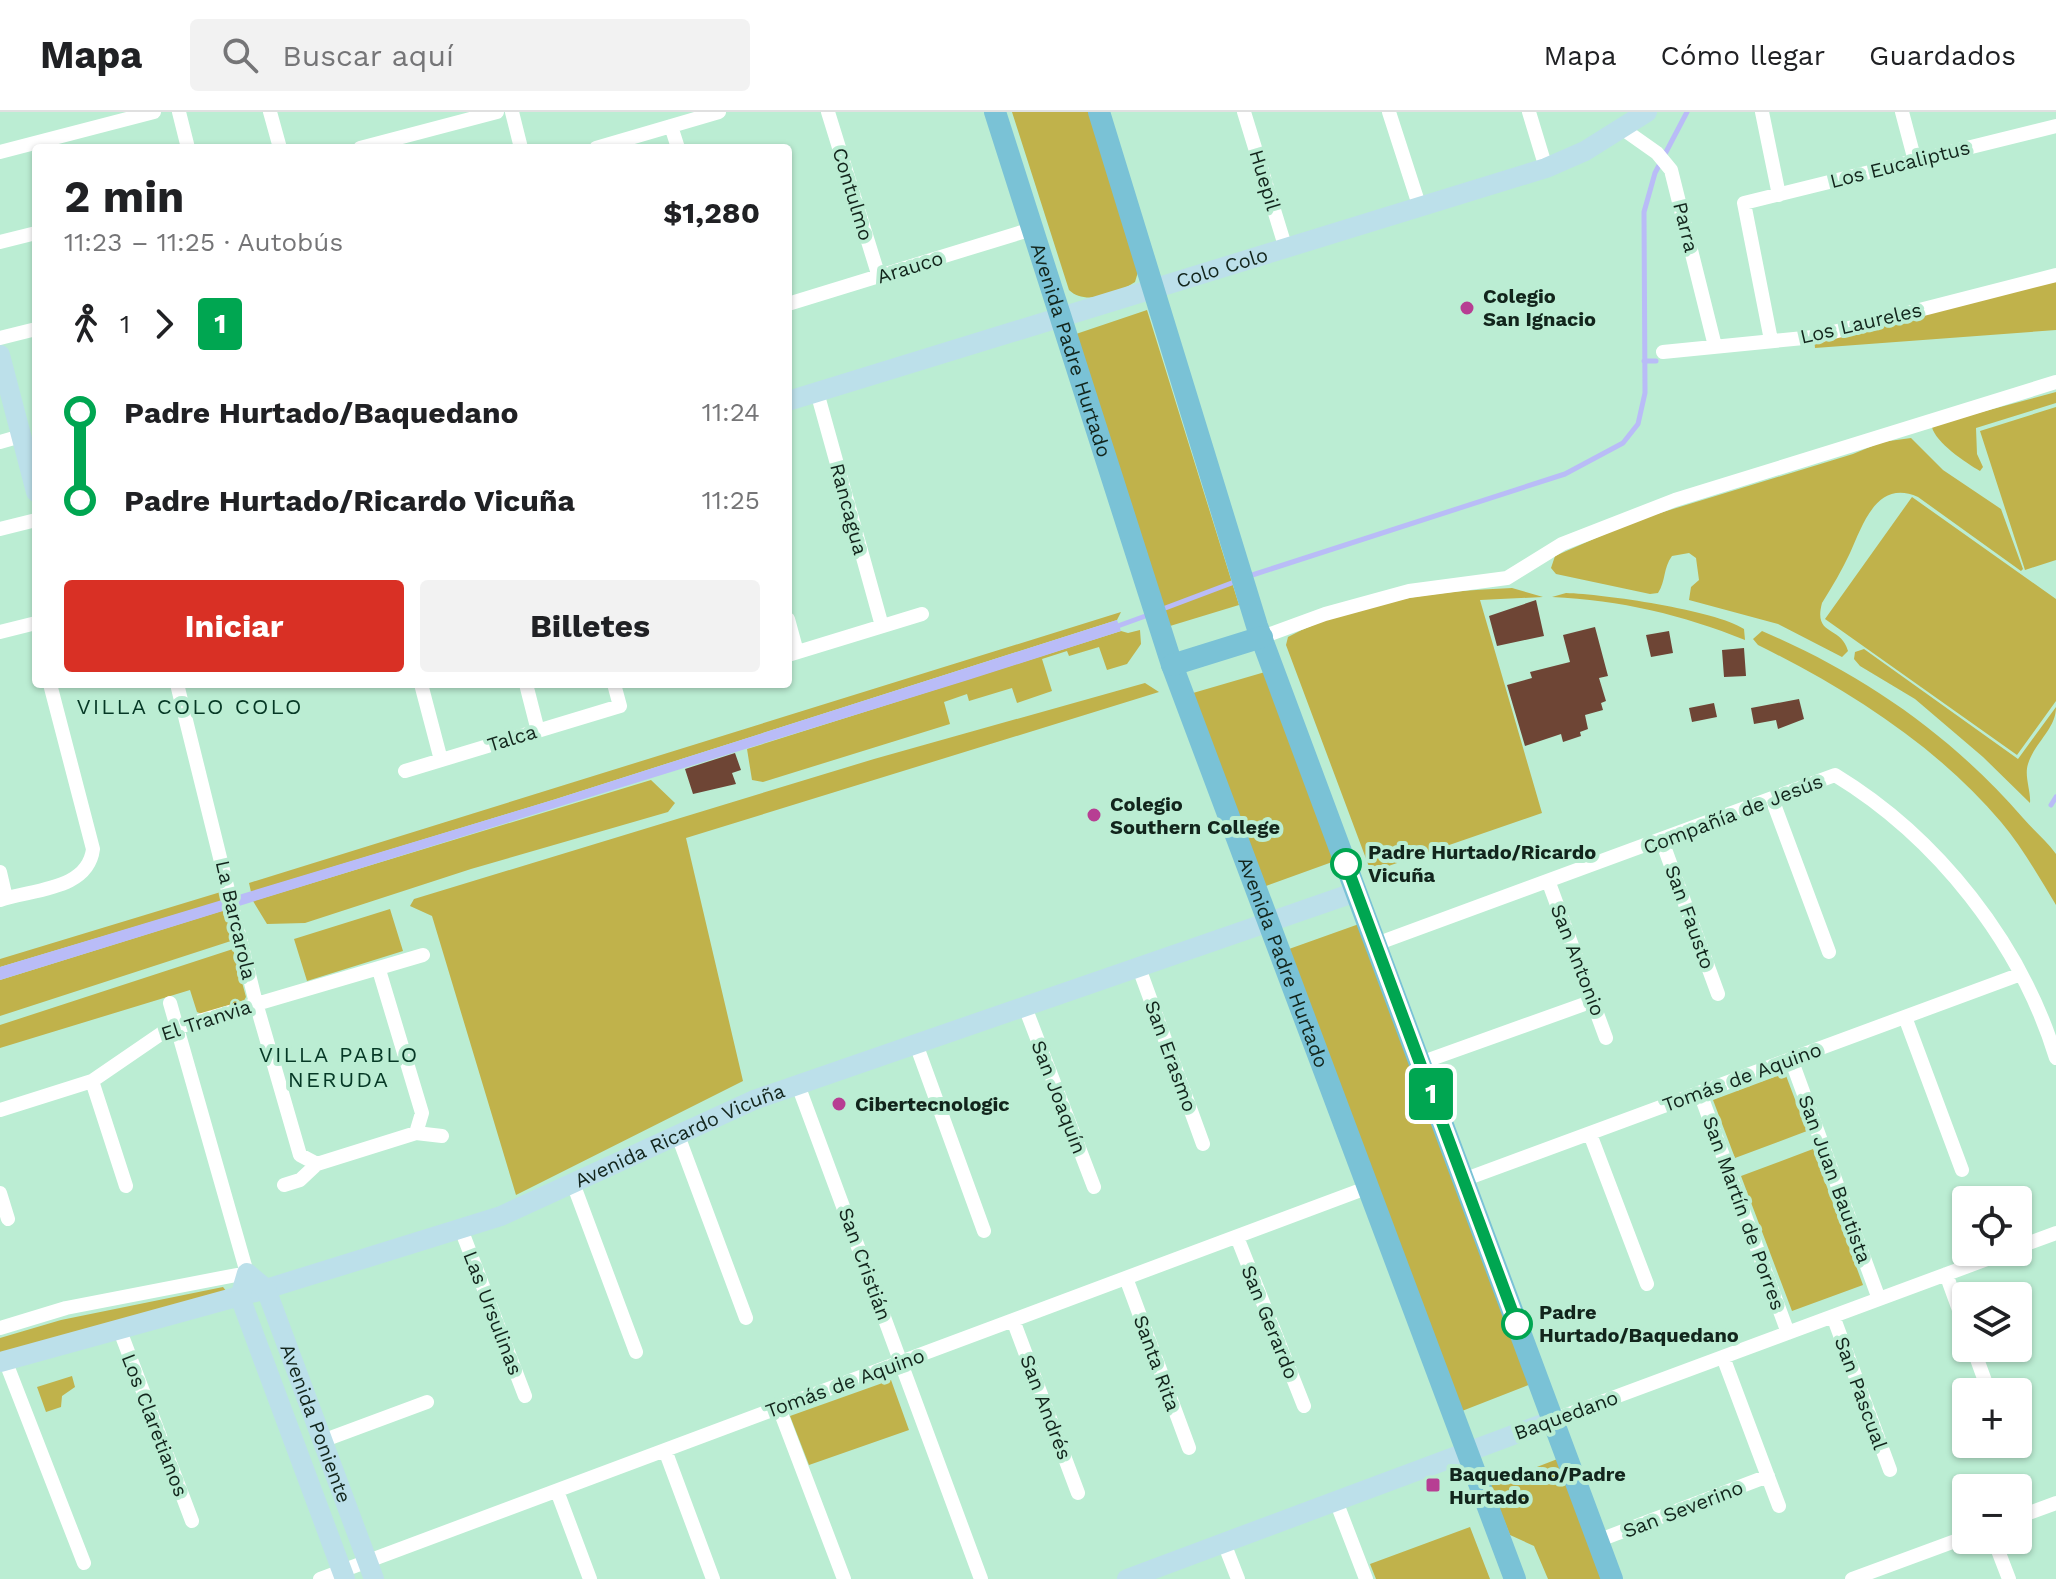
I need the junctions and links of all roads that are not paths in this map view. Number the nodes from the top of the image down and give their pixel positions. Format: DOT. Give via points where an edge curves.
graph roads {
  1 [pos="154,112"];
  2 [pos="179,112"];
  3 [pos="270,112"];
  4 [pos="497,112"];
  5 [pos="512,112"];
  6 [pos="719,112"];
  7 [pos="828,112"];
  8 [pos="995,112"];
  9 [pos="1099,112"];
  10 [pos="1244,112"];
  11 [pos="1389,112"];
  12 [pos="1529,112"];
  13 [pos="1647,112"];
  14 [pos="1762,112"];
  15 [pos="1902,112"];
  16 [pos="671,126"];
  17 [pos="2056,126"];
  18 [pos="1623,129"];
  19 [pos="187,144"];
  20 [pos="279,144"];
  21 [pos="375,144"];
  22 [pos="520,144"];
  23 [pos="610,144"];
  24 [pos="677,144"];
  25 [pos="0,152"];
  26 [pos="1915,161"];
  27 [pos="1546,168"];
  28 [pos="1779,195"];
  29 [pos="1420,208"];
  30 [pos="1032,229"];
  31 [pos="32,234"];
  32 [pos="0,242"];
  33 [pos="1286,249"];
  34 [pos="2056,275"];
  35 [pos="879,277"];
  36 [pos="1154,289"];
  37 [pos="792,303"];
  38 [pos="1060,319"];
  39 [pos="32,330"];
  40 [pos="0,338"];
  41 [pos="1771,340"];
  42 [pos="1715,346"];
  43 [pos="1663,352"];
  44 [pos="0,355"];
  45 [pos="2056,382"];
  46 [pos="817,392"];
  47 [pos="792,400"];
  48 [pos="21,436"];
  49 [pos="0,442"];
  50 [pos="32,477"];
  51 [pos="32,521"];
  52 [pos="0,529"];
  53 [pos="922,614"];
  54 [pos="32,626"];
  55 [pos="882,626"];
  56 [pos="0,632"];
  57 [pos="1262,637"];
  58 [pos="793,654"];
  59 [pos="1172,665"];
  60 [pos="51,688"];
  61 [pos="178,688"];
  62 [pos="422,688"];
  63 [pos="527,688"];
  64 [pos="615,688"];
  65 [pos="538,731"];
  66 [pos="441,760"];
  67 [pos="405,771"];
  68 [pos="1772,799"];
  69 [pos="1662,841"];
  70 [pos="0,872"];
  71 [pos="1549,883"];
  72 [pos="1356,892"];
  73 [pos="3,899"];
  74 [pos="1271,922"];
  75 [pos="1376,944"];
  76 [pos="1829,952"];
  77 [pos="423,955"];
  78 [pos="1139,968"];
  79 [pos="379,970"];
  80 [pos="2021,974"];
  81 [pos="1718,994"];
  82 [pos="1593,1001"];
  83 [pos="170,1003"];
  84 [pos="256,1003"];
  85 [pos="1025,1007"];
  86 [pos="1905,1017"];
  87 [pos="176,1030"];
  88 [pos="1606,1038"];
  89 [pos="916,1044"];
  90 [pos="2056,1058"];
  91 [pos="1791,1059"];
  92 [pos="1420,1063"];
  93 [pos="92,1081"];
  94 [pos="798,1085"];
  95 [pos="1700,1093"];
  96 [pos="0,1110"];
  97 [pos="416,1133"];
  98 [pos="677,1133"];
  99 [pos="1590,1134"];
  100 [pos="442,1136"];
  101 [pos="1203,1144"];
  102 [pos="317,1164"];
  103 [pos="1962,1170"];
  104 [pos="1463,1180"];
  105 [pos="284,1185"];
  106 [pos="126,1186"];
  107 [pos="574,1186"];
  108 [pos="1094,1187"];
  109 [pos="1369,1187"];
  110 [pos="0,1193"];
  111 [pos="8,1219"];
  112 [pos="461,1229"];
  113 [pos="984,1231"];
  114 [pos="2056,1233"];
  115 [pos="1237,1237"];
  116 [pos="2032,1242"];
  117 [pos="1968,1266"];
  118 [pos="247,1273"];
  119 [pos="1946,1274"];
  120 [pos="1126,1278"];
  121 [pos="1647,1284"];
  122 [pos="266,1289"];
  123 [pos="1952,1290"];
  124 [pos="240,1297"];
  125 [pos="1879,1299"];
  126 [pos="1833,1316"];
  127 [pos="746,1318"];
  128 [pos="1013,1320"];
  129 [pos="0,1328"];
  130 [pos="119,1328"];
  131 [pos="1788,1333"];
  132 [pos="636,1352"];
  133 [pos="1723,1357"];
  134 [pos="2,1361"];
  135 [pos="901,1362"];
  136 [pos="525,1396"];
  137 [pos="427,1402"];
  138 [pos="1304,1406"];
  139 [pos="779,1408"];
  140 [pos="1553,1420"];
  141 [pos="322,1441"];
  142 [pos="1189,1448"];
  143 [pos="665,1450"];
  144 [pos="1467,1452"];
  145 [pos="1890,1470"];
  146 [pos="1768,1476"];
  147 [pos="557,1491"];
  148 [pos="1078,1493"];
  149 [pos="1336,1501"];
  150 [pos="2056,1503"];
  151 [pos="1779,1506"];
  152 [pos="2032,1512"];
  153 [pos="192,1521"];
  154 [pos="1597,1541"];
  155 [pos="1224,1543"];
  156 [pos="1952,1543"];
  157 [pos="1999,1554"];
  158 [pos="84,1563"];
  159 [pos="371,1570"];
  160 [pos="1878,1574"];
  161 [pos="343,1575"];
  162 [pos="320,1579"];
  163 [pos="590,1579"];
  164 [pos="713,1579"];
  165 [pos="844,1579"];
  166 [pos="981,1579"];
  167 [pos="1127,1579"];
  168 [pos="1238,1579"];
  169 [pos="1366,1579"];
  170 [pos="1515,1579"];
  171 [pos="1612,1579"];
  172 [pos="1852,1579"];
  173 [pos="2009,1579"];
  1 -- 25 [label="street"];
  2 -- 19 [label="street"];
  3 -- 20 [label="street"];
  4 -- 21 [label="street"];
  5 -- 22 [label="street"];
  6 -- 16 [label="street"];
  7 -- 35 [label="street, Contulmo"];
  8 -- 30 [label="main road, Avenida Padre Hurtado"];
  9 -- 36 [label="main road"];
  10 -- 33 [label="street, Huepil"];
  11 -- 29 [label="street"];
  12 -- 27 [label="street"];
  13 -- 18 [label="street, Colo Colo"];
  14 -- 28 [label="street"];
  15 -- 26 [label="street"];
  16 -- 23 [label="street"];
  16 -- 24 [label="street"];
  17 -- 26 [label="street, Los Eucaliptus"];
  18 -- 27 [label="street, Colo Colo"];
  18 -- 42 [label="street, Parra" via="1662,158"];
  26 -- 28 [label="street, Los Eucaliptus"];
  27 -- 29 [label="street, Colo Colo"];
  28 -- 41 [label="street, Los Eucaliptus" via="1744,203"];
  29 -- 33 [label="street, Colo Colo"];
  30 -- 35 [label="street, Arauco"];
  30 -- 38 [label="main road, Avenida Padre Hurtado"];
  31 -- 32 [label="street"];
  33 -- 36 [label="street, Colo Colo"];
  34 -- 41 [label="street, Los Laureles" via="1814,337"];
  35 -- 37 [label="street, Arauco"];
  36 -- 38 [label="street, Colo Colo"];
  36 -- 57 [label="main road"];
  38 -- 46 [label="street, Colo Colo"];
  38 -- 59 [label="main road, Avenida Padre Hurtado"];
  39 -- 40 [label="street"];
  41 -- 42 [label="street, Los Laureles"];
  42 -- 43 [label="street, Los Laureles"];
  44 -- 48 [label="street"];
  45 -- 57 [label="street" via="1675,500 1562,544 1507,578 1409,591"];
  46 -- 47 [label="street, Colo Colo"];
  46 -- 55 [label="street, Rancagua"];
  48 -- 49 [label="street"];
  48 -- 50 [label="street"];
  51 -- 52 [label="street"];
  53 -- 55 [label="street"];
  54 -- 56 [label="street"];
  55 -- 58 [label="street"];
  57 -- 59 [label="main road"];
  57 -- 72 [label="main road"];
  59 -- 74 [label="main road, Avenida Padre Hurtado"];
  60 -- 73 [label="street" via="93,849 91,865 69,881"];
  61 -- 84 [label="street, La Barcarola"];
  62 -- 66 [label="street"];
  63 -- 65 [label="street"];
  64 -- 65 [label="street, Talca" via="620,706"];
  65 -- 66 [label="street, Talca"];
  66 -- 67 [label="street, Talca"];
  68 -- 69 [label="street, Compañía de Jesús"];
  68 -- 76 [label="street"];
  68 -- 80 [label="street, Compañía de Jesús" via="1835,775 1864,793 1940,861"];
  69 -- 71 [label="street, Compañía de Jesús"];
  69 -- 81 [label="street, San Fausto"];
  70 -- 73 [label="street"];
  71 -- 75 [label="street, Compañía de Jesús"];
  71 -- 82 [label="street, San Antonio"];
  72 -- 74 [label="street, Avenida Ricardo Vicuña"];
  72 -- 75 [label="main road"];
  74 -- 78 [label="street, Avenida Ricardo Vicuña"];
  74 -- 109 [label="main road, Avenida Padre Hurtado"];
  75 -- 92 [label="main road"];
  77 -- 79 [label="street, El Tranvia"];
  78 -- 85 [label="street, Avenida Ricardo Vicuña"];
  78 -- 101 [label="street, San Erasmo"];
  79 -- 84 [label="street, El Tranvia"];
  79 -- 97 [label="street" via="422,1113"];
  80 -- 86 [label="street, Tomás de Aquino"];
  80 -- 90 [label="street, Compañía de Jesús"];
  82 -- 88 [label="street, San Antonio"];
  82 -- 92 [label="street"];
  83 -- 87 [label="street"];
  84 -- 87 [label="street, El Tranvia"];
  84 -- 102 [label="street, La Barcarola" via="300,1155"];
  85 -- 89 [label="street, Avenida Ricardo Vicuña"];
  85 -- 108 [label="street, San Joaquín"];
  86 -- 91 [label="street, Tomás de Aquino"];
  86 -- 103 [label="street"];
  87 -- 93 [label="street, El Tranvia" via="145,1041"];
  87 -- 118 [label="street"];
  89 -- 94 [label="street, Avenida Ricardo Vicuña"];
  89 -- 113 [label="street"];
  91 -- 95 [label="street, Tomás de Aquino"];
  91 -- 125 [label="street, San Juan Bautista"];
  92 -- 104 [label="main road"];
  93 -- 96 [label="street, El Tranvia"];
  93 -- 106 [label="street"];
  94 -- 98 [label="street, Avenida Ricardo Vicuña"];
  94 -- 135 [label="street, San Cristián"];
  95 -- 99 [label="street, Tomás de Aquino"];
  95 -- 131 [label="street, San Martín de Porres"];
  97 -- 100 [label="street"];
  97 -- 102 [label="street"];
  98 -- 107 [label="street, Avenida Ricardo Vicuña"];
  98 -- 127 [label="street"];
  99 -- 104 [label="street, Tomás de Aquino"];
  99 -- 121 [label="street"];
  102 -- 105 [label="street" via="300,1180"];
  104 -- 140 [label="main road"];
  107 -- 112 [label="street, Avenida Ricardo Vicuña"];
  107 -- 132 [label="street"];
  109 -- 115 [label="street, Tomás de Aquino"];
  109 -- 144 [label="main road, Avenida Padre Hurtado"];
  110 -- 111 [label="street"];
  112 -- 122 [label="street, Avenida Ricardo Vicuña"];
  112 -- 136 [label="street, Las Ursulinas"];
  114 -- 116 [label="street"];
  115 -- 120 [label="street, Tomás de Aquino"];
  115 -- 138 [label="street, San Gerardo"];
  117 -- 119 [label="street, Baquedano"];
  118 -- 122 [label="street, Avenida Poniente"];
  118 -- 124 [label="street"];
  118 -- 129 [label="street" via="66,1308"];
  119 -- 123 [label="street"];
  119 -- 125 [label="street, Baquedano"];
  120 -- 128 [label="street, Tomás de Aquino"];
  120 -- 142 [label="street, Santa Rita"];
  122 -- 124 [label="street, Avenida Ricardo Vicuña"];
  122 -- 141 [label="street, Avenida Poniente"];
  124 -- 130 [label="street, Avenida Ricardo Vicuña"];
  124 -- 161 [label="street, Avenida Poniente"];
  125 -- 126 [label="street, Baquedano"];
  126 -- 131 [label="street, Baquedano"];
  126 -- 145 [label="street, San Pascual"];
  128 -- 135 [label="street, Tomás de Aquino"];
  128 -- 148 [label="street, San Andrés"];
  130 -- 134 [label="street, Avenida Ricardo Vicuña"];
  130 -- 153 [label="street, Los Claretianos"];
  131 -- 133 [label="street, Baquedano"];
  133 -- 140 [label="street, Baquedano"];
  133 -- 146 [label="street"];
  134 -- 158 [label="street"];
  135 -- 139 [label="street, Tomás de Aquino"];
  135 -- 166 [label="street, San Cristián"];
  137 -- 141 [label="street"];
  139 -- 143 [label="street, Tomás de Aquino"];
  139 -- 165 [label="street"];
  140 -- 144 [label="street, Baquedano"];
  140 -- 154 [label="main road"];
  141 -- 159 [label="street, Avenida Poniente"];
  143 -- 147 [label="street, Tomás de Aquino"];
  143 -- 164 [label="street"];
  144 -- 149 [label="street, Baquedano"];
  144 -- 170 [label="main road, Avenida Padre Hurtado"];
  146 -- 151 [label="street"];
  146 -- 154 [label="street, San Severino"];
  147 -- 159 [label="street, Tomás de Aquino"];
  147 -- 163 [label="street"];
  149 -- 155 [label="street, Baquedano"];
  149 -- 169 [label="street"];
  150 -- 152 [label="street"];
  154 -- 171 [label="main road"];
  155 -- 167 [label="street, Baquedano"];
  155 -- 168 [label="street"];
  156 -- 160 [label="street"];
  157 -- 173 [label="street"];
  159 -- 161 [label="street, Tomás de Aquino"];
  160 -- 172 [label="street"];
  161 -- 162 [label="street, Tomás de Aquino"];
}
